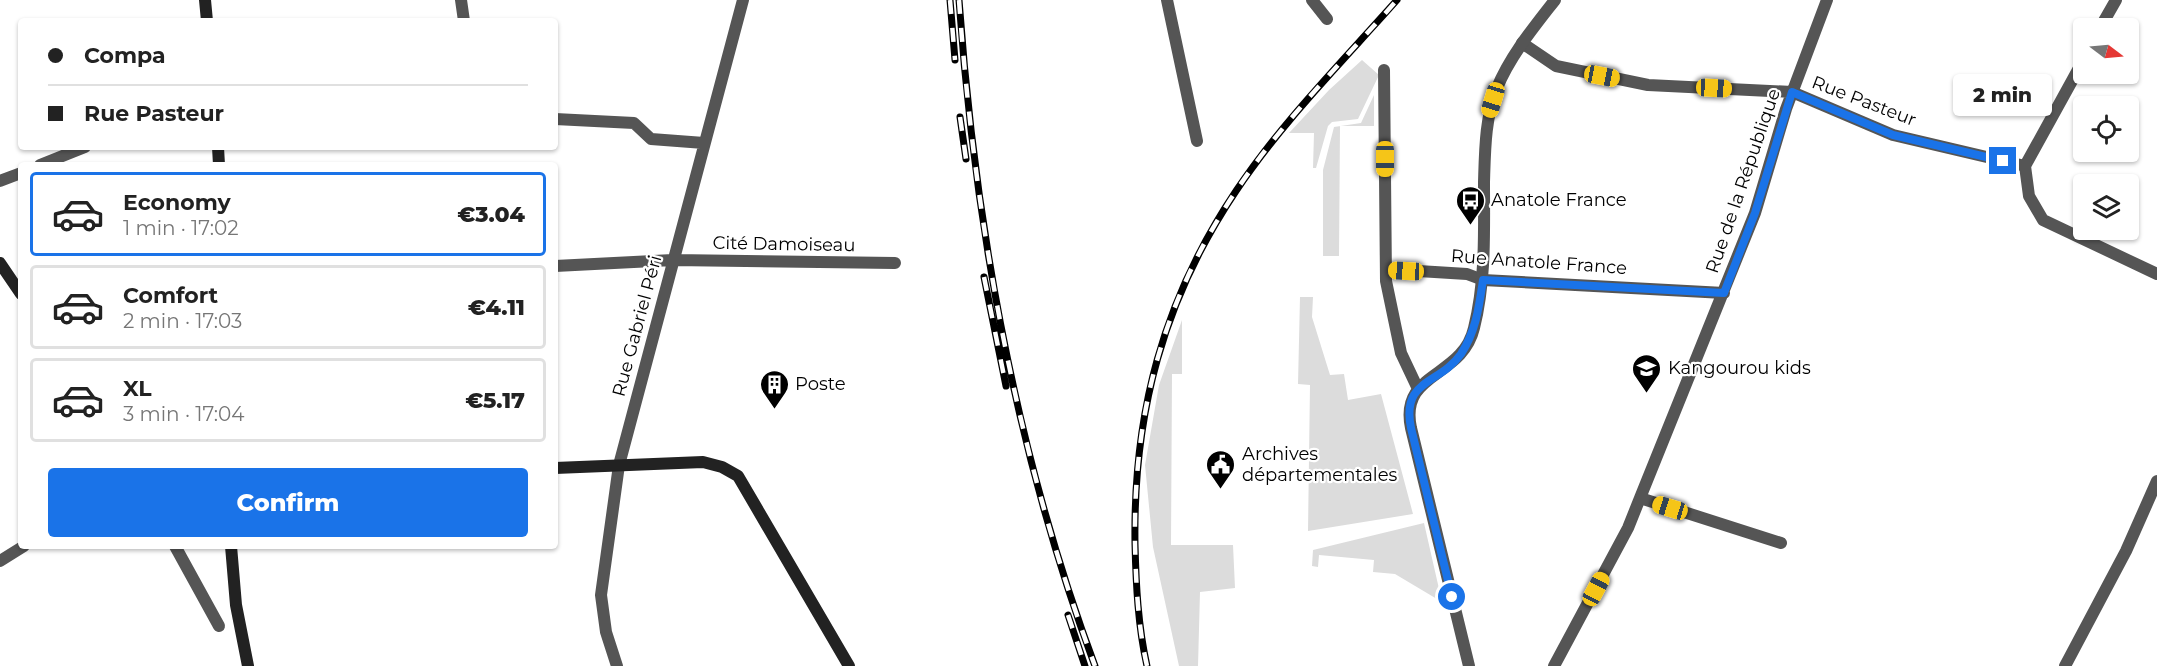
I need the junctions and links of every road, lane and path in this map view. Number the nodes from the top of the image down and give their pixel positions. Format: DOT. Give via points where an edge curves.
graph roads {
  1 [pos="205,0"];
  2 [pos="461,0"];
  3 [pos="743,0"];
  4 [pos="1167,0"];
  5 [pos="1312,0"];
  6 [pos="1555,0"];
  7 [pos="1827,0"];
  8 [pos="2116,0"];
  9 [pos="207,18"];
  10 [pos="464,18"];
  11 [pos="2106,18"];
  12 [pos="1327,19"];
  13 [pos="1522,43"];
  14 [pos="1384,70"];
  15 [pos="2073,79"];
  16 [pos="1792,92"];
  17 [pos="558,119"];
  18 [pos="1197,141"];
  19 [pos="704,143"];
  20 [pos="78,150"];
  21 [pos="48,162"];
  22 [pos="2025,166"];
  23 [pos="18,174"];
  24 [pos="0,181"];
  25 [pos="673,260"];
  26 [pos="0,263"];
  27 [pos="895,263"];
  28 [pos="558,266"];
  29 [pos="1386,269"];
  30 [pos="2157,274"];
  31 [pos="1483,280"];
  32 [pos="18,290"];
  33 [pos="1724,293"];
  34 [pos="1418,389"];
  35 [pos="619,465"];
  36 [pos="558,468"];
  37 [pos="2157,482"];
  38 [pos="1640,498"];
  39 [pos="2153,504"];
  40 [pos="1781,543"];
  41 [pos="19,549"];
  42 [pos="177,549"];
  43 [pos="231,549"];
  44 [pos="0,561"];
  45 [pos="219,626"];
  46 [pos="1462,635"];
  47 [pos="248,666"];
  48 [pos="617,666"];
  49 [pos="849,666"];
  50 [pos="1461,666"];
  51 [pos="1469,666"];
  52 [pos="1554,666"];
  53 [pos="2065,666"];
  1 -- 9 [label="main road"];
  2 -- 10 [label="street"];
  3 -- 19 [label="street, Rue Gabriel Péri"];
  4 -- 18 [label="street"];
  5 -- 12 [label="street"];
  6 -- 13 [label="street"];
  7 -- 16 [label="street, Rue de la République"];
  8 -- 11 [label="street"];
  13 -- 16 [label="street" via="1556,66 1648,85"];
  13 -- 31 [label="street" via="1497,87 1487,129"];
  14 -- 29 [label="street"];
  15 -- 22 [label="street"];
  16 -- 22 [label="street, Rue Pasteur" via="1893,135"];
  16 -- 33 [label="street, Rue de la République" via="1755,213"];
  17 -- 19 [label="street" via="634,123 651,139"];
  19 -- 25 [label="street, Rue Gabriel Péri"];
  20 -- 21 [label="street"];
  22 -- 30 [label="street" via="2029,196 2043,220"];
  23 -- 24 [label="street"];
  25 -- 27 [label="street, Cité Damoiseau"];
  25 -- 28 [label="street, Cité Damoiseau"];
  25 -- 35 [label="street, Rue Gabriel Péri"];
  26 -- 32 [label="main road"];
  29 -- 31 [label="street, Rue Anatole France" via="1467,274"];
  29 -- 34 [label="street" via="1401,352"];
  31 -- 33 [label="street, Rue Anatole France"];
  31 -- 34 [label="street" via="1472,335 1457,360"];
  33 -- 38 [label="street, Rue de la République"];
  34 -- 46 [label="street" via="1409,402 1408,414"];
  35 -- 36 [label="main road"];
  35 -- 48 [label="street, Rue Gabriel Péri" via="601,595 606,632"];
  35 -- 49 [label="main road" via="704,462 738,476"];
  37 -- 39 [label="street"];
  38 -- 40 [label="street"];
  38 -- 52 [label="street, Rue de la République" via="1623,538"];
  39 -- 53 [label="street"];
  41 -- 44 [label="street"];
  42 -- 45 [label="street"];
  43 -- 47 [label="main road" via="236,605"];
  46 -- 50 [label="street"];
  46 -- 51 [label="street"];
}
